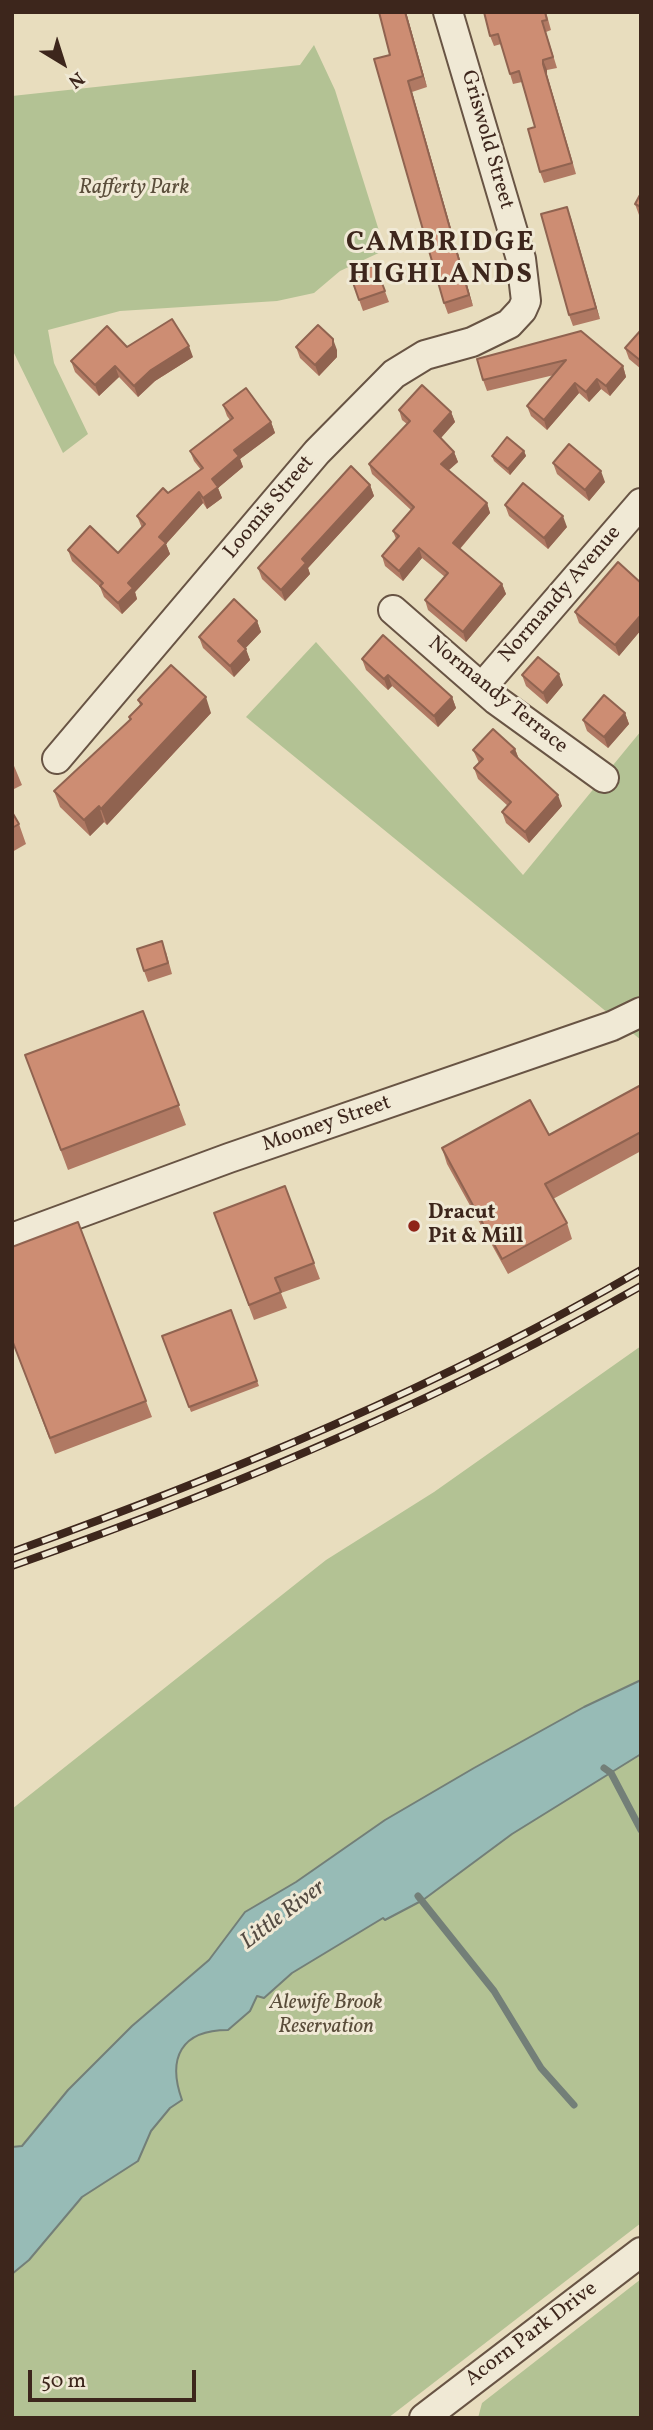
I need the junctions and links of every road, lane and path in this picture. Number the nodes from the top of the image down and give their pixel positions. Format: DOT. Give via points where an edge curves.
graph roads {
  1 [pos="448,12"];
  2 [pos="522,310"];
  3 [pos="641,503"];
  4 [pos="393,610"];
  5 [pos="482,687"];
  6 [pos="57,758"];
  7 [pos="604,778"];
  8 [pos="641,1012"];
  9 [pos="12,1238"];
  10 [pos="641,2252"];
  11 [pos="441,2413"];
  1 -- 2 [label="street, Griswold Street" via="521,260 526,300"];
  2 -- 6 [label="street, Loomis Street" via="509,324 472,342 425,355 394,374 317,452"];
  3 -- 5 [label="street, Normandy Avenue"];
  4 -- 5 [label="street, Normandy Terrace"];
  5 -- 7 [label="street, Normandy Terrace"];
  8 -- 9 [label="street, Mooney Street"];
  10 -- 11 [label="street, Acorn Park Drive"];
}
